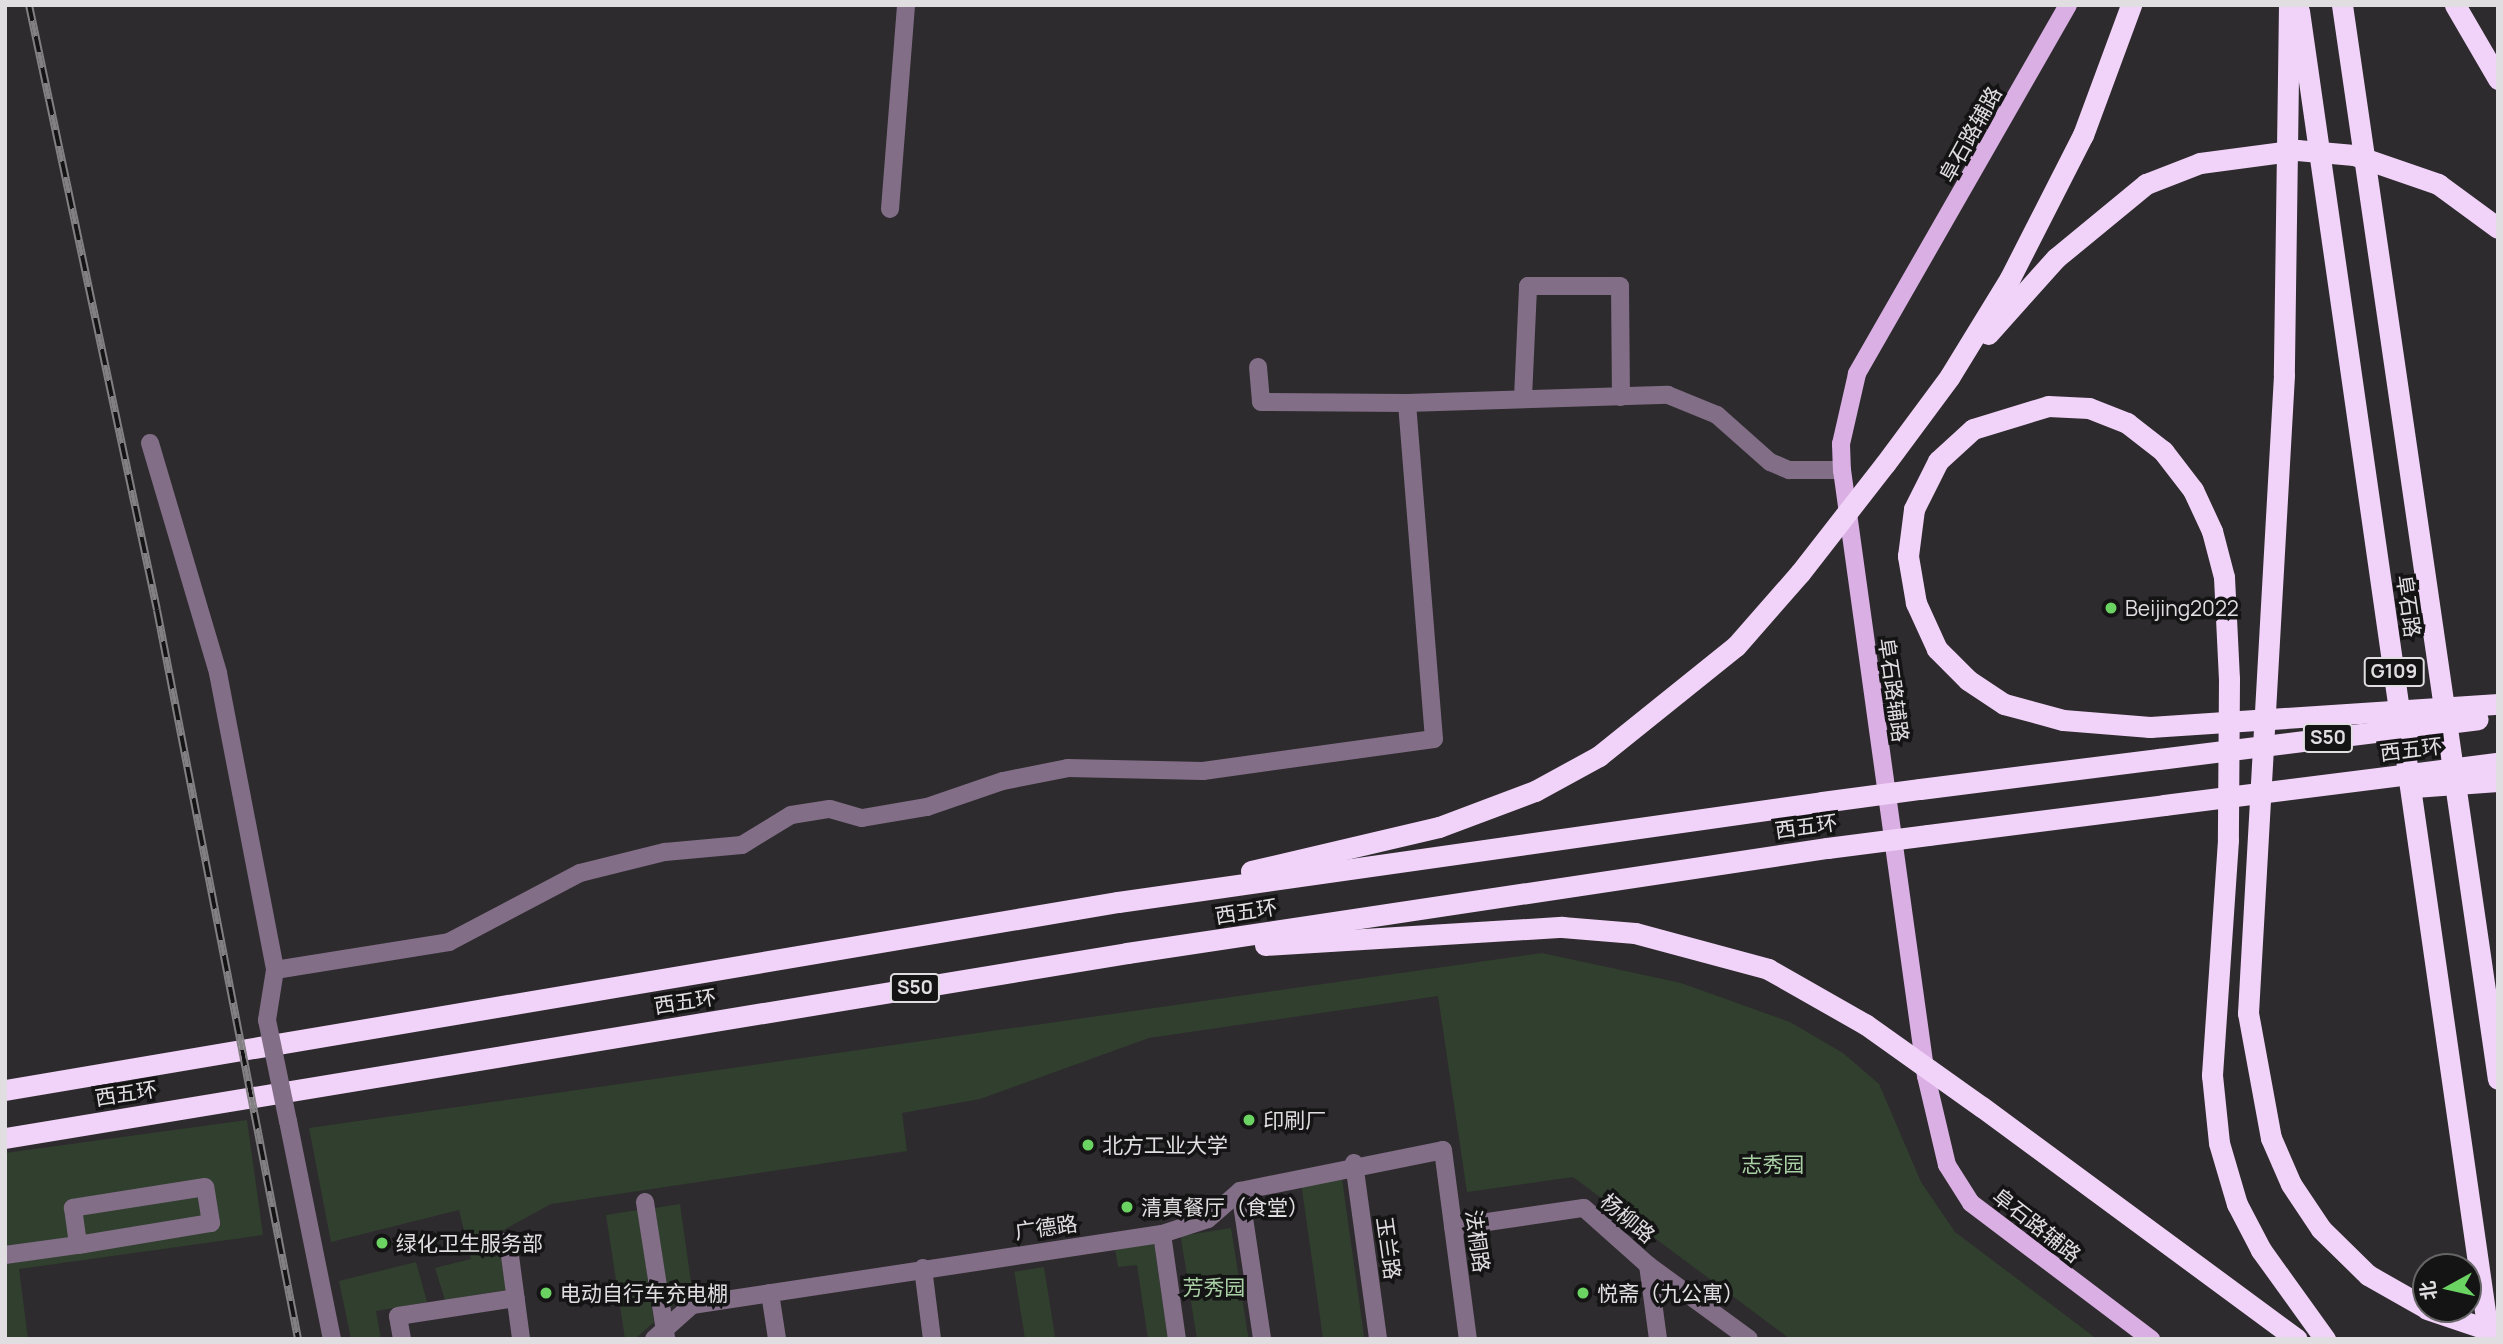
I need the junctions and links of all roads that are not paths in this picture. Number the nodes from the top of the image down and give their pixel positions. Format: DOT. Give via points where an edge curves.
graph roads {
  1 [pos="906,5"];
  2 [pos="2068,5"];
  3 [pos="2131,5"];
  4 [pos="2289,5"];
  5 [pos="2298,5"];
  6 [pos="2342,5"];
  7 [pos="2455,5"];
  8 [pos="2498,79"];
  9 [pos="890,209"];
  10 [pos="2498,228"];
  11 [pos="1258,368"];
  12 [pos="1950,376"];
  13 [pos="1621,397"];
  14 [pos="1523,398"];
  15 [pos="1407,403"];
  16 [pos="150,443"];
  17 [pos="1842,470"];
  18 [pos="2498,704"];
  19 [pos="2498,716"];
  20 [pos="2498,763"];
  21 [pos="2498,781"];
  22 [pos="2164,805"];
  23 [pos="1118,902"];
  24 [pos="1126,953"];
  25 [pos="275,970"];
  26 [pos="2498,1079"];
  27 [pos="5,1090"];
  28 [pos="5,1138"];
  29 [pos="1443,1150"];
  30 [pos="1354,1163"];
  31 [pos="1240,1191"];
  32 [pos="645,1202"];
  33 [pos="1453,1227"];
  34 [pos="1162,1234"];
  35 [pos="508,1241"];
  36 [pos="78,1245"];
  37 [pos="5,1255"];
  38 [pos="1648,1265"];
  39 [pos="923,1268"];
  40 [pos="770,1293"];
  41 [pos="516,1298"];
  42 [pos="2412,1300"];
  43 [pos="2468,1323"];
  44 [pos="2498,1333"];
  45 [pos="662,1336"];
  46 [pos="332,1339"];
  47 [pos="402,1339"];
  48 [pos="521,1339"];
  49 [pos="777,1339"];
  50 [pos="932,1339"];
  51 [pos="1177,1339"];
  52 [pos="1262,1339"];
  53 [pos="1378,1339"];
  54 [pos="1468,1339"];
  55 [pos="1658,1339"];
  56 [pos="1749,1339"];
  57 [pos="2151,1339"];
  58 [pos="2297,1339"];
  59 [pos="2325,1339"];
  60 [pos="2489,1339"];
  1 -- 9 [label="street"];
  2 -- 17 [label="main road, 阜石路辅路" via="1857,374 1841,444"];
  3 -- 12 [label="highway" via="2082,135 2010,278"];
  4 -- 42 [label="highway" via="2284,374 2248,1013 2271,1138 2291,1185 2321,1229 2368,1275"];
  5 -- 60 [label="highway, 阜石路 / G109"];
  6 -- 26 [label="highway, 阜石路 / G109"];
  7 -- 8 [label="highway"];
  10 -- 12 [label="highway, bridge" via="2438,184 2354,155 2297,150 2200,163 2146,184 2056,258"];
  11 -- 15 [label="street" via="1261,402"];
  12 -- 23 [label="highway, bridge" via="1800,573 1736,646 1676,700 1599,756 1535,791 1439,827"];
  13 -- 14 [label="street"];
  13 -- 14 [label="street" via="1620,286 1528,286"];
  13 -- 17 [label="street" via="1668,395 1717,415 1770,462 1789,470"];
  14 -- 15 [label="street"];
  15 -- 25 [label="street" via="1434,739 1203,771 1068,768 1003,781 927,807 862,818 830,809 791,815 742,845 665,852 580,873 449,942"];
  16 -- 25 [label="street" via="218,673"];
  17 -- 57 [label="main road, 阜石路辅路" via="1926,1076 1947,1165 1971,1203"];
  18 -- 59 [label="highway, bridge" via="2150,727 2063,720 2004,704 1968,680 1937,649 1916,603 1910,568 1914,509 1938,461 1973,429 2048,406 2090,408 2127,424 2163,451 2193,490 2213,531 2224,577 2230,679 2228,840 2211,1075 2219,1143 2237,1204 2261,1250"];
  19 -- 23 [label="highway, 西五环 / S50, bridge" via="1822,802"];
  20 -- 22 [label="highway, 西五环 / S50, bridge"];
  21 -- 22 [label="highway, bridge"];
  22 -- 24 [label="highway, 西五环 / S50, bridge" via="1827,848"];
  23 -- 27 [label="highway, 西五环 / S50"];
  24 -- 28 [label="highway, 西五环 / S50"];
  24 -- 58 [label="highway, bridge" via="1562,926 1635,933 1768,969 1865,1024"];
  25 -- 46 [label="street, bridge" via="267,1020"];
  29 -- 30 [label="street, 广德路"];
  29 -- 33 [label="street, 法桐路"];
  30 -- 31 [label="street, 广德路"];
  30 -- 53 [label="street, 玉兰路"];
  31 -- 34 [label="street, 广德路" via="1208,1219"];
  31 -- 52 [label="street"];
  32 -- 45 [label="street"];
  33 -- 38 [label="street, 杨柳路" via="1584,1208"];
  33 -- 54 [label="street, 法桐路"];
  34 -- 39 [label="street, 广德路"];
  34 -- 51 [label="street"];
  35 -- 41 [label="street"];
  36 -- 36 [label="street" via="211,1223 205,1187 73,1208"];
  36 -- 37 [label="street"];
  38 -- 55 [label="street"];
  38 -- 56 [label="street, 杨柳路"];
  39 -- 40 [label="street, 广德路"];
  39 -- 50 [label="street"];
  40 -- 45 [label="street, 广德路" via="692,1305"];
  40 -- 49 [label="street"];
  41 -- 47 [label="street" via="398,1316"];
  41 -- 48 [label="street"];
  43 -- 44 [label="highway, bridge"];
}
